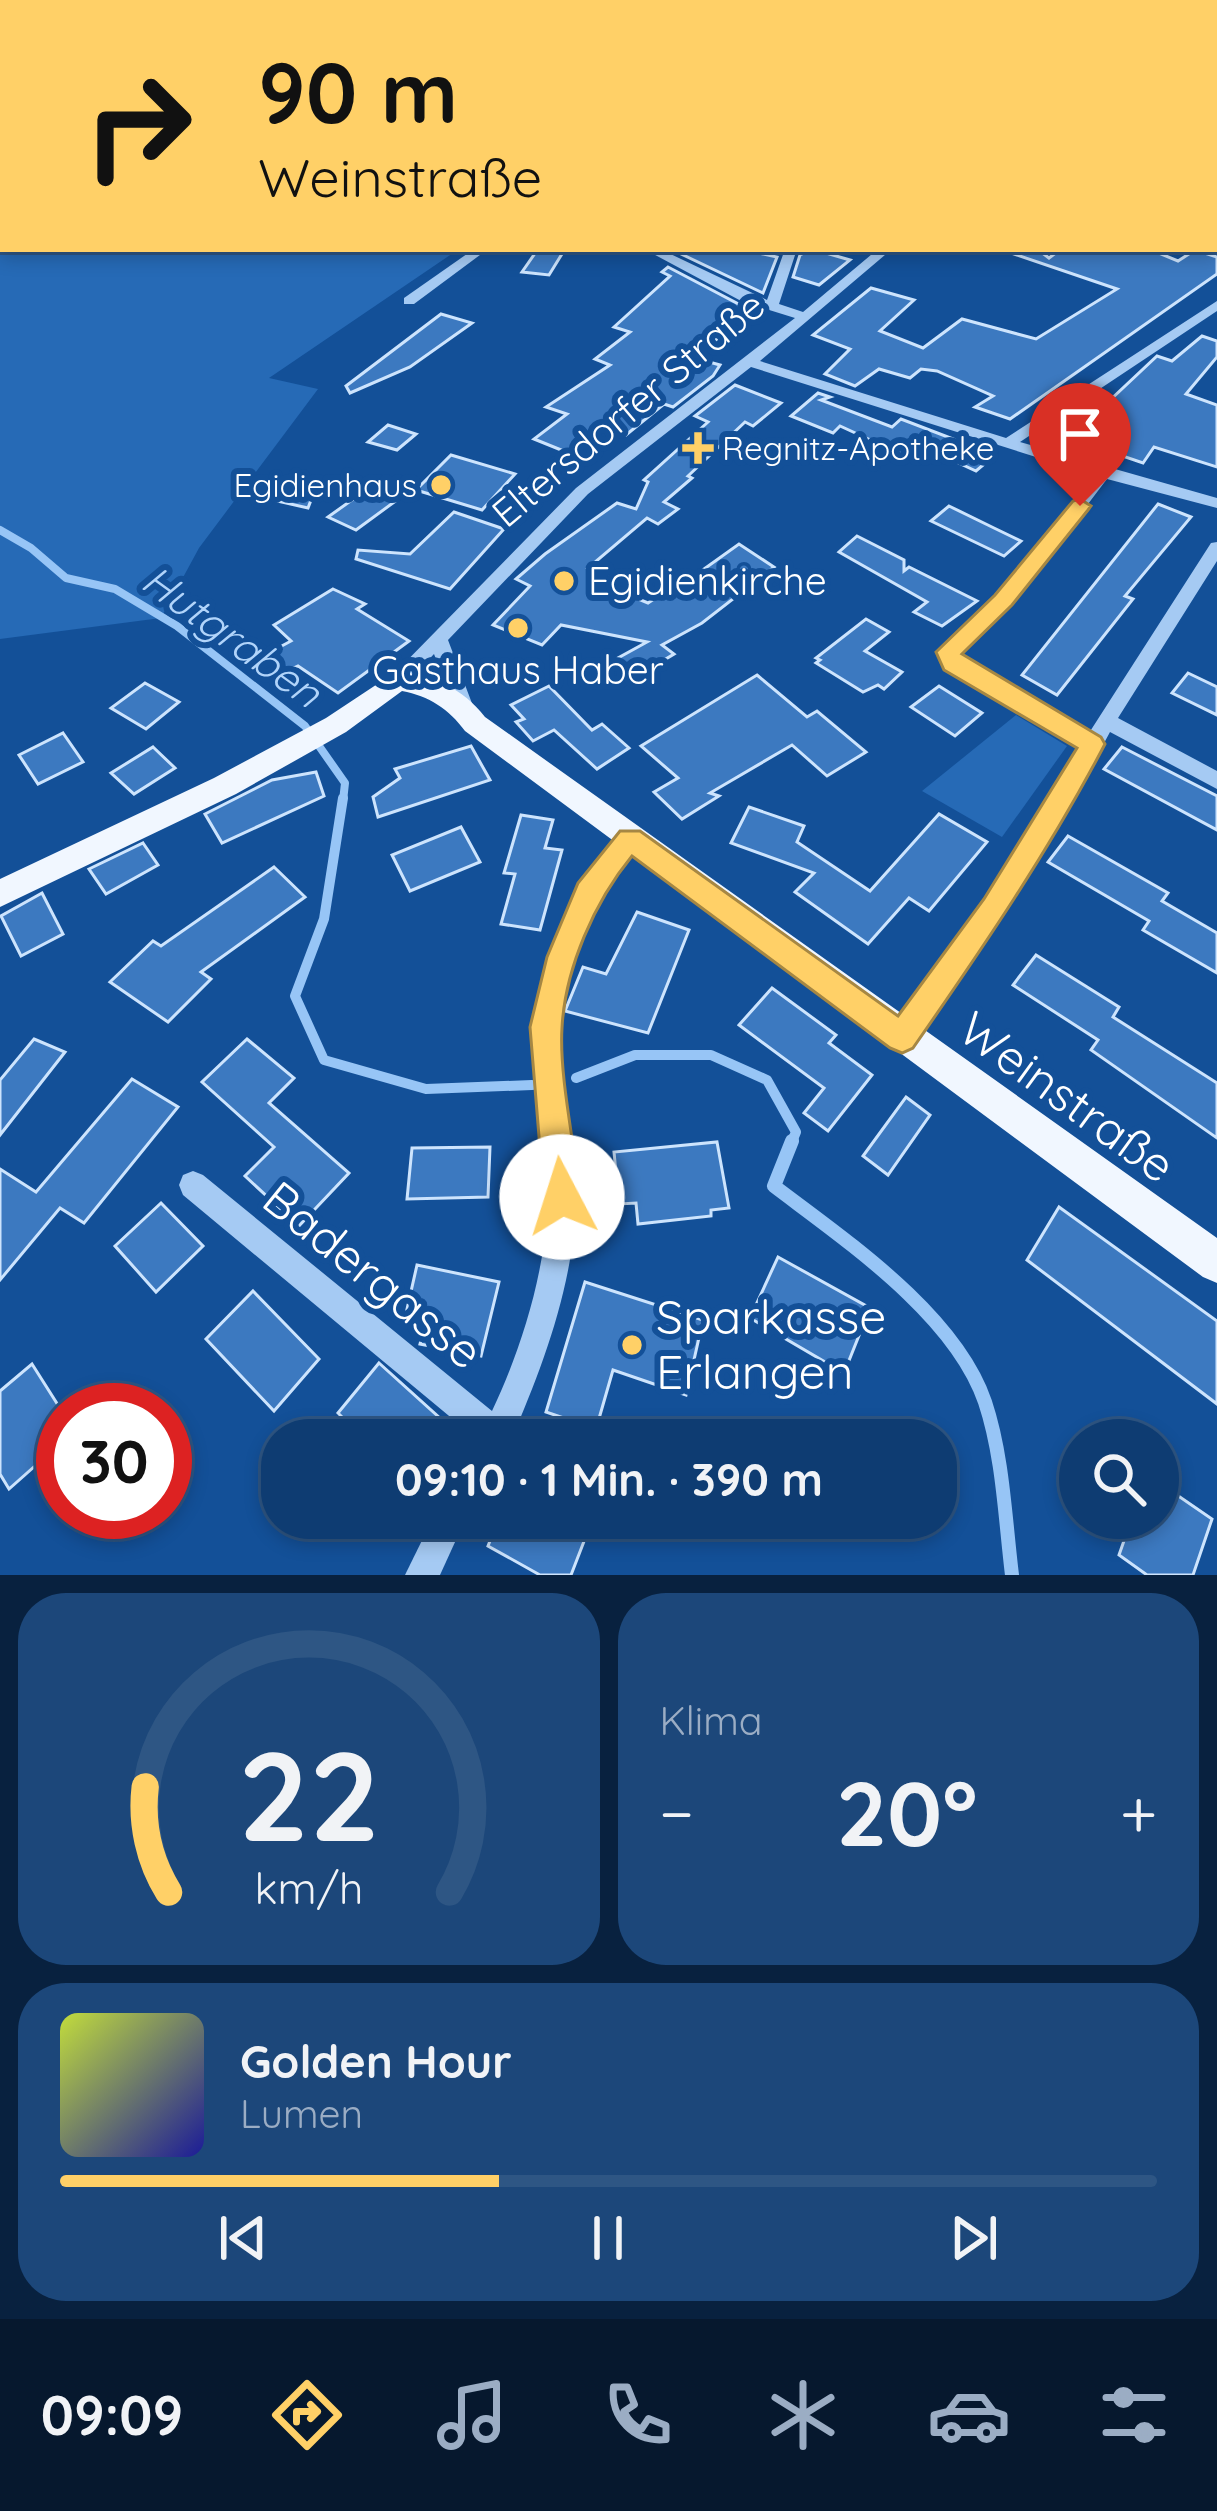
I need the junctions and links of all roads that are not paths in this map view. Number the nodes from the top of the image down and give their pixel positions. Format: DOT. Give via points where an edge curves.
graph roads {
  1 [pos="478,252"];
  2 [pos="656,252"];
  3 [pos="789,252"];
  4 [pos="882,252"];
  5 [pos="410,301"];
  6 [pos="772,304"];
  7 [pos="1217,305"];
  8 [pos="1198,314"];
  9 [pos="806,317"];
  10 [pos="1217,322"];
  11 [pos="749,362"];
  12 [pos="1010,442"];
  13 [pos="1103,473"];
  14 [pos="1217,503"];
  15 [pos="1217,547"];
  16 [pos="438,639"];
  17 [pos="394,685"];
  18 [pos="469,715"];
  19 [pos="1106,721"];
  20 [pos="1092,744"];
  21 [pos="1217,781"];
  22 [pos="630,838"];
  23 [pos="0,894"];
  24 [pos="902,1038"];
  25 [pos="193,1185"];
  26 [pos="1217,1263"];
  27 [pos="473,1419"];
  28 [pos="503,1419"];
  29 [pos="440,1539"];
  30 [pos="422,1575"];
  1 -- 5 [label="street"];
  2 -- 6 [label="street"];
  3 -- 6 [label="street"];
  4 -- 9 [label="street, Eltersdorfer Straße"];
  6 -- 9 [label="street"];
  7 -- 8 [label="street"];
  8 -- 10 [label="street"];
  8 -- 12 [label="street"];
  9 -- 11 [label="street, Eltersdorfer Straße"];
  11 -- 12 [label="street"];
  11 -- 16 [label="street, Eltersdorfer Straße" via="582,491"];
  12 -- 13 [label="street"];
  13 -- 14 [label="street"];
  13 -- 20 [label="street" via="1044,554 949,652 953,664"];
  15 -- 19 [label="street"];
  16 -- 17 [label="street, Eltersdorfer Straße"];
  16 -- 18 [label="street"];
  17 -- 18 [label="main road, Weinstraße" via="436,713"];
  17 -- 23 [label="main road, Eltersdorfer Straße" via="299,746"];
  18 -- 22 [label="main road, Weinstraße"];
  19 -- 20 [label="street"];
  19 -- 21 [label="street"];
  20 -- 24 [label="street" via="994,908"];
  22 -- 24 [label="main road, Weinstraße"];
  22 -- 28 [label="street" via="592,883 546,1027 562,1197 526,1366"];
  24 -- 26 [label="main road, Weinstraße"];
  25 -- 27 [label="street, Badergasse"];
  29 -- 30 [label="street"];
}
